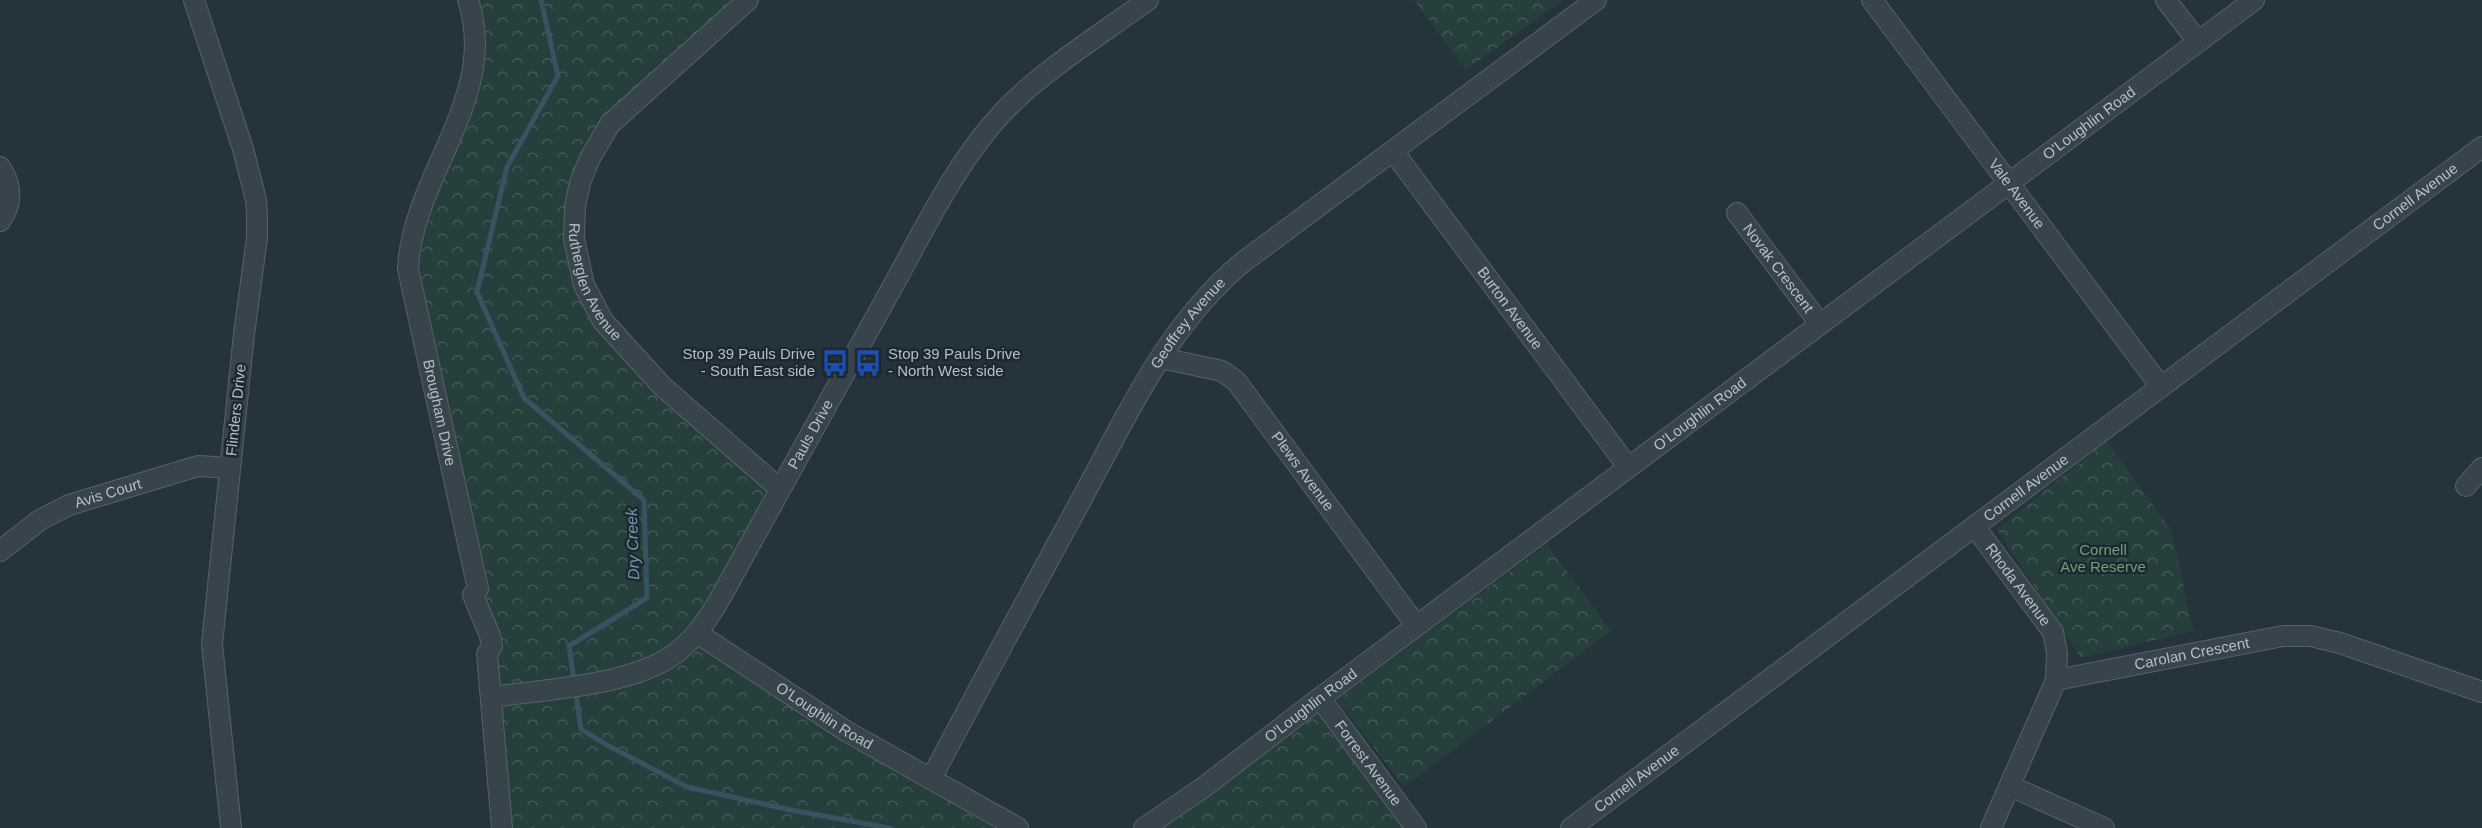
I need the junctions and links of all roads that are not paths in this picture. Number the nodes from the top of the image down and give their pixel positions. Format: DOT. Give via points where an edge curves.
graph roads {
  1 [pos="194,0"];
  2 [pos="468,0"];
  3 [pos="748,0"];
  4 [pos="1596,0"];
  5 [pos="1872,0"];
  6 [pos="2166,0"];
  7 [pos="2254,0"];
  8 [pos="1143,1"];
  9 [pos="2198,42"];
  10 [pos="2482,147"];
  11 [pos="1393,151"];
  12 [pos="0,167"];
  13 [pos="2009,183"];
  14 [pos="1737,213"];
  15 [pos="0,220"];
  16 [pos="1820,324"];
  17 [pos="1161,358"];
  18 [pos="2161,387"];
  19 [pos="1628,467"];
  20 [pos="230,468"];
  21 [pos="2482,468"];
  22 [pos="2466,486"];
  23 [pos="780,489"];
  24 [pos="1975,526"];
  25 [pos="0,551"];
  26 [pos="1416,625"];
  27 [pos="697,633"];
  28 [pos="2056,680"];
  29 [pos="2482,692"];
  30 [pos="491,697"];
  31 [pos="1320,698"];
  32 [pos="931,779"];
  33 [pos="2010,786"];
  34 [pos="231,828"];
  35 [pos="502,828"];
  36 [pos="1018,828"];
  37 [pos="1144,828"];
  38 [pos="1416,828"];
  39 [pos="1571,828"];
  40 [pos="1991,828"];
  41 [pos="2104,828"];
  1 -- 20 [label="street, Flinders Drive" via="256,200 257,238"];
  2 -- 30 [label="street, Brougham Drive" via="476,36 473,76 415,220 408,269 478,589 473,596 492,646 487,654"];
  3 -- 23 [label="street, Rutherglen Avenue" via="610,124 580,183 574,239 584,285 603,321 662,386"];
  4 -- 11 [label="street, Geoffrey Avenue"];
  5 -- 13 [label="street, Vale Avenue"];
  6 -- 9 [label="street"];
  7 -- 9 [label="street, O'Loughlin Road"];
  8 -- 23 [label="street, Pauls Drive" via="1029,88 982,137 960,167"];
  9 -- 13 [label="street, O'Loughlin Road"];
  10 -- 18 [label="street, Cornell Avenue"];
  11 -- 17 [label="street, Geoffrey Avenue" via="1223,279 1192,312"];
  11 -- 19 [label="street, Burton Avenue"];
  12 -- 15 [label="street" via="10,194"];
  13 -- 16 [label="street, O'Loughlin Road"];
  13 -- 18 [label="street, Vale Avenue"];
  14 -- 16 [label="street, Novak Crescent"];
  16 -- 19 [label="street, O'Loughlin Road"];
  17 -- 26 [label="street, Plews Avenue" via="1222,371 1236,381"];
  17 -- 32 [label="street, Geoffrey Avenue"];
  18 -- 24 [label="street, Cornell Avenue"];
  19 -- 26 [label="street, O'Loughlin Road"];
  20 -- 25 [label="street, Avis Court" via="198,466 69,505 40,520"];
  20 -- 34 [label="street, Flinders Drive" via="212,644"];
  21 -- 22 [label="street"];
  23 -- 27 [label="street, Pauls Drive"];
  24 -- 28 [label="street, Rhoda Avenue" via="2053,632"];
  24 -- 39 [label="street, Cornell Avenue"];
  26 -- 31 [label="street, O'Loughlin Road"];
  27 -- 30 [label="street, Pauls Drive" via="682,649 653,667 625,677"];
  27 -- 32 [label="street, O'Loughlin Road" via="846,731"];
  28 -- 29 [label="street, Carolan Crescent" via="2300,635 2340,643"];
  28 -- 33 [label="street"];
  30 -- 35 [label="street, Brougham Drive"];
  31 -- 37 [label="street, O'Loughlin Road"];
  31 -- 38 [label="street, Forrest Avenue"];
  32 -- 36 [label="street, O'Loughlin Road"];
  33 -- 40 [label="street"];
  33 -- 41 [label="street"];
}
